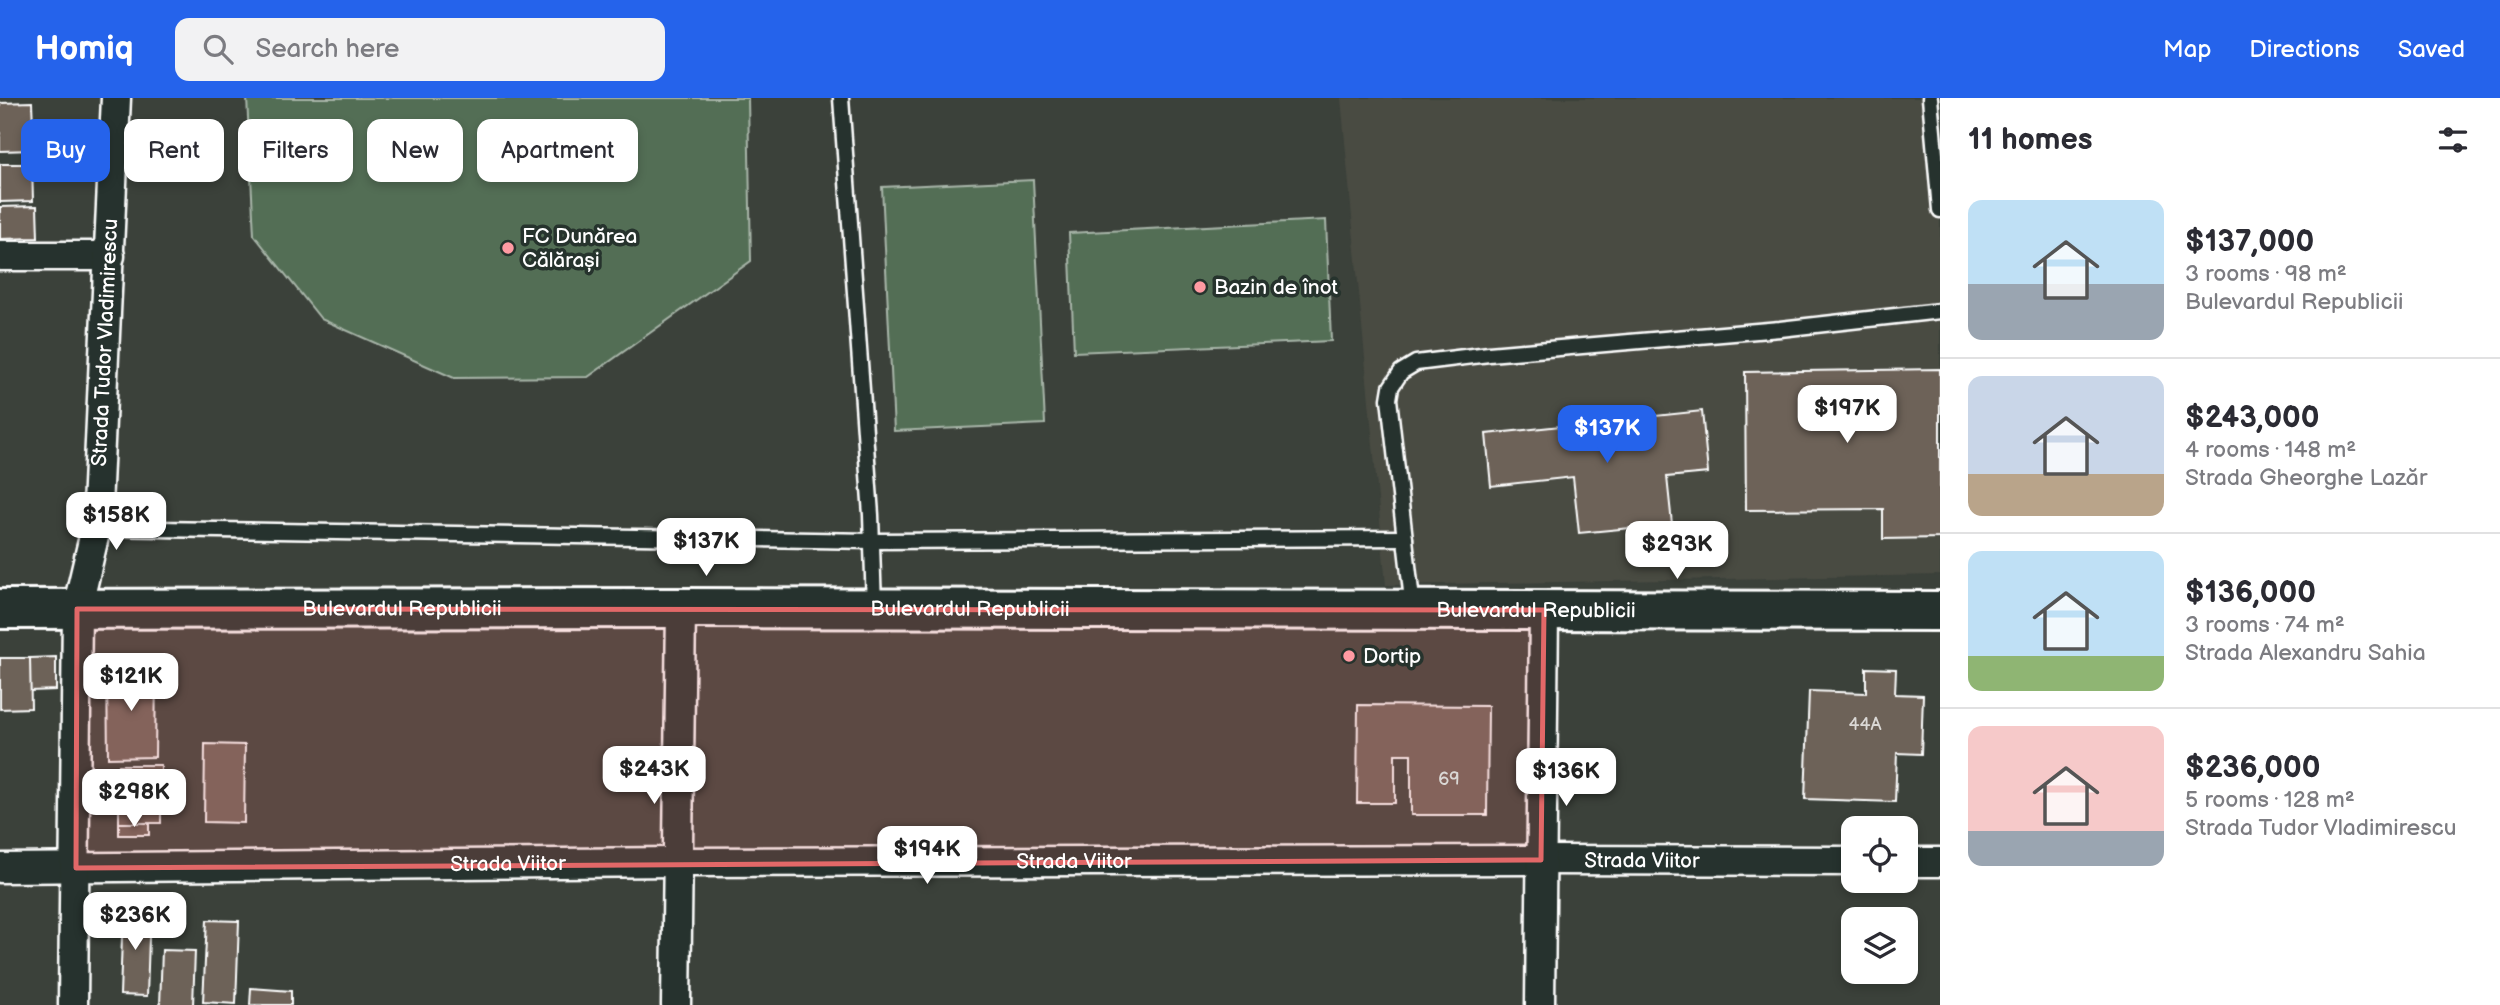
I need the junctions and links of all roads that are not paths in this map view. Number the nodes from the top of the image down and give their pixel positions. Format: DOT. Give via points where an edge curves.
graph roads {
  1 [pos="116,98"];
  2 [pos="841,98"];
  3 [pos="1930,98"];
  4 [pos="1940,210"];
  5 [pos="0,256"];
  6 [pos="110,256"];
  7 [pos="1940,311"];
  8 [pos="96,528"];
  9 [pos="1405,538"];
  10 [pos="872,541"];
  11 [pos="77,608"];
  12 [pos="681,608"];
  13 [pos="874,608"];
  14 [pos="0,609"];
  15 [pos="1413,609"];
  16 [pos="1544,610"];
  17 [pos="1940,611"];
  18 [pos="1541,860"];
  19 [pos="678,862"];
  20 [pos="1841,862"];
  21 [pos="1918,862"];
  22 [pos="1940,862"];
  23 [pos="0,868"];
  24 [pos="76,868"];
  25 [pos="74,1005"];
  26 [pos="676,1005"];
  27 [pos="1540,1005"];
  1 -- 6 [label="street, Strada Tudor Vladimirescu"];
  2 -- 10 [label="lane"];
  3 -- 4 [label="lane"];
  5 -- 6 [label="street"];
  6 -- 8 [label="street, Strada Tudor Vladimirescu"];
  7 -- 9 [label="lane" via="1416,363 1401,372 1389,399"];
  8 -- 10 [label="lane"];
  8 -- 11 [label="street, Strada Tudor Vladimirescu"];
  9 -- 10 [label="lane"];
  9 -- 15 [label="lane"];
  10 -- 13 [label="lane"];
  11 -- 12 [label="main road, Bulevardul Republicii"];
  11 -- 14 [label="main road, Bulevardul Republicii"];
  11 -- 24 [label="street, Strada Tudor Vladimirescu"];
  12 -- 13 [label="main road, Bulevardul Republicii"];
  12 -- 19 [label="street"];
  13 -- 15 [label="main road, Bulevardul Republicii"];
  15 -- 16 [label="main road, Bulevardul Republicii"];
  16 -- 17 [label="main road, Bulevardul Republicii"];
  16 -- 18 [label="street"];
  18 -- 19 [label="street, Strada Viitor"];
  18 -- 20 [label="street, Strada Viitor"];
  18 -- 27 [label="street"];
  19 -- 24 [label="street, Strada Viitor"];
  19 -- 26 [label="street"];
  21 -- 22 [label="street"];
  23 -- 24 [label="street, Strada Viitor"];
  24 -- 25 [label="street, Strada Tudor Vladimirescu"];
}
